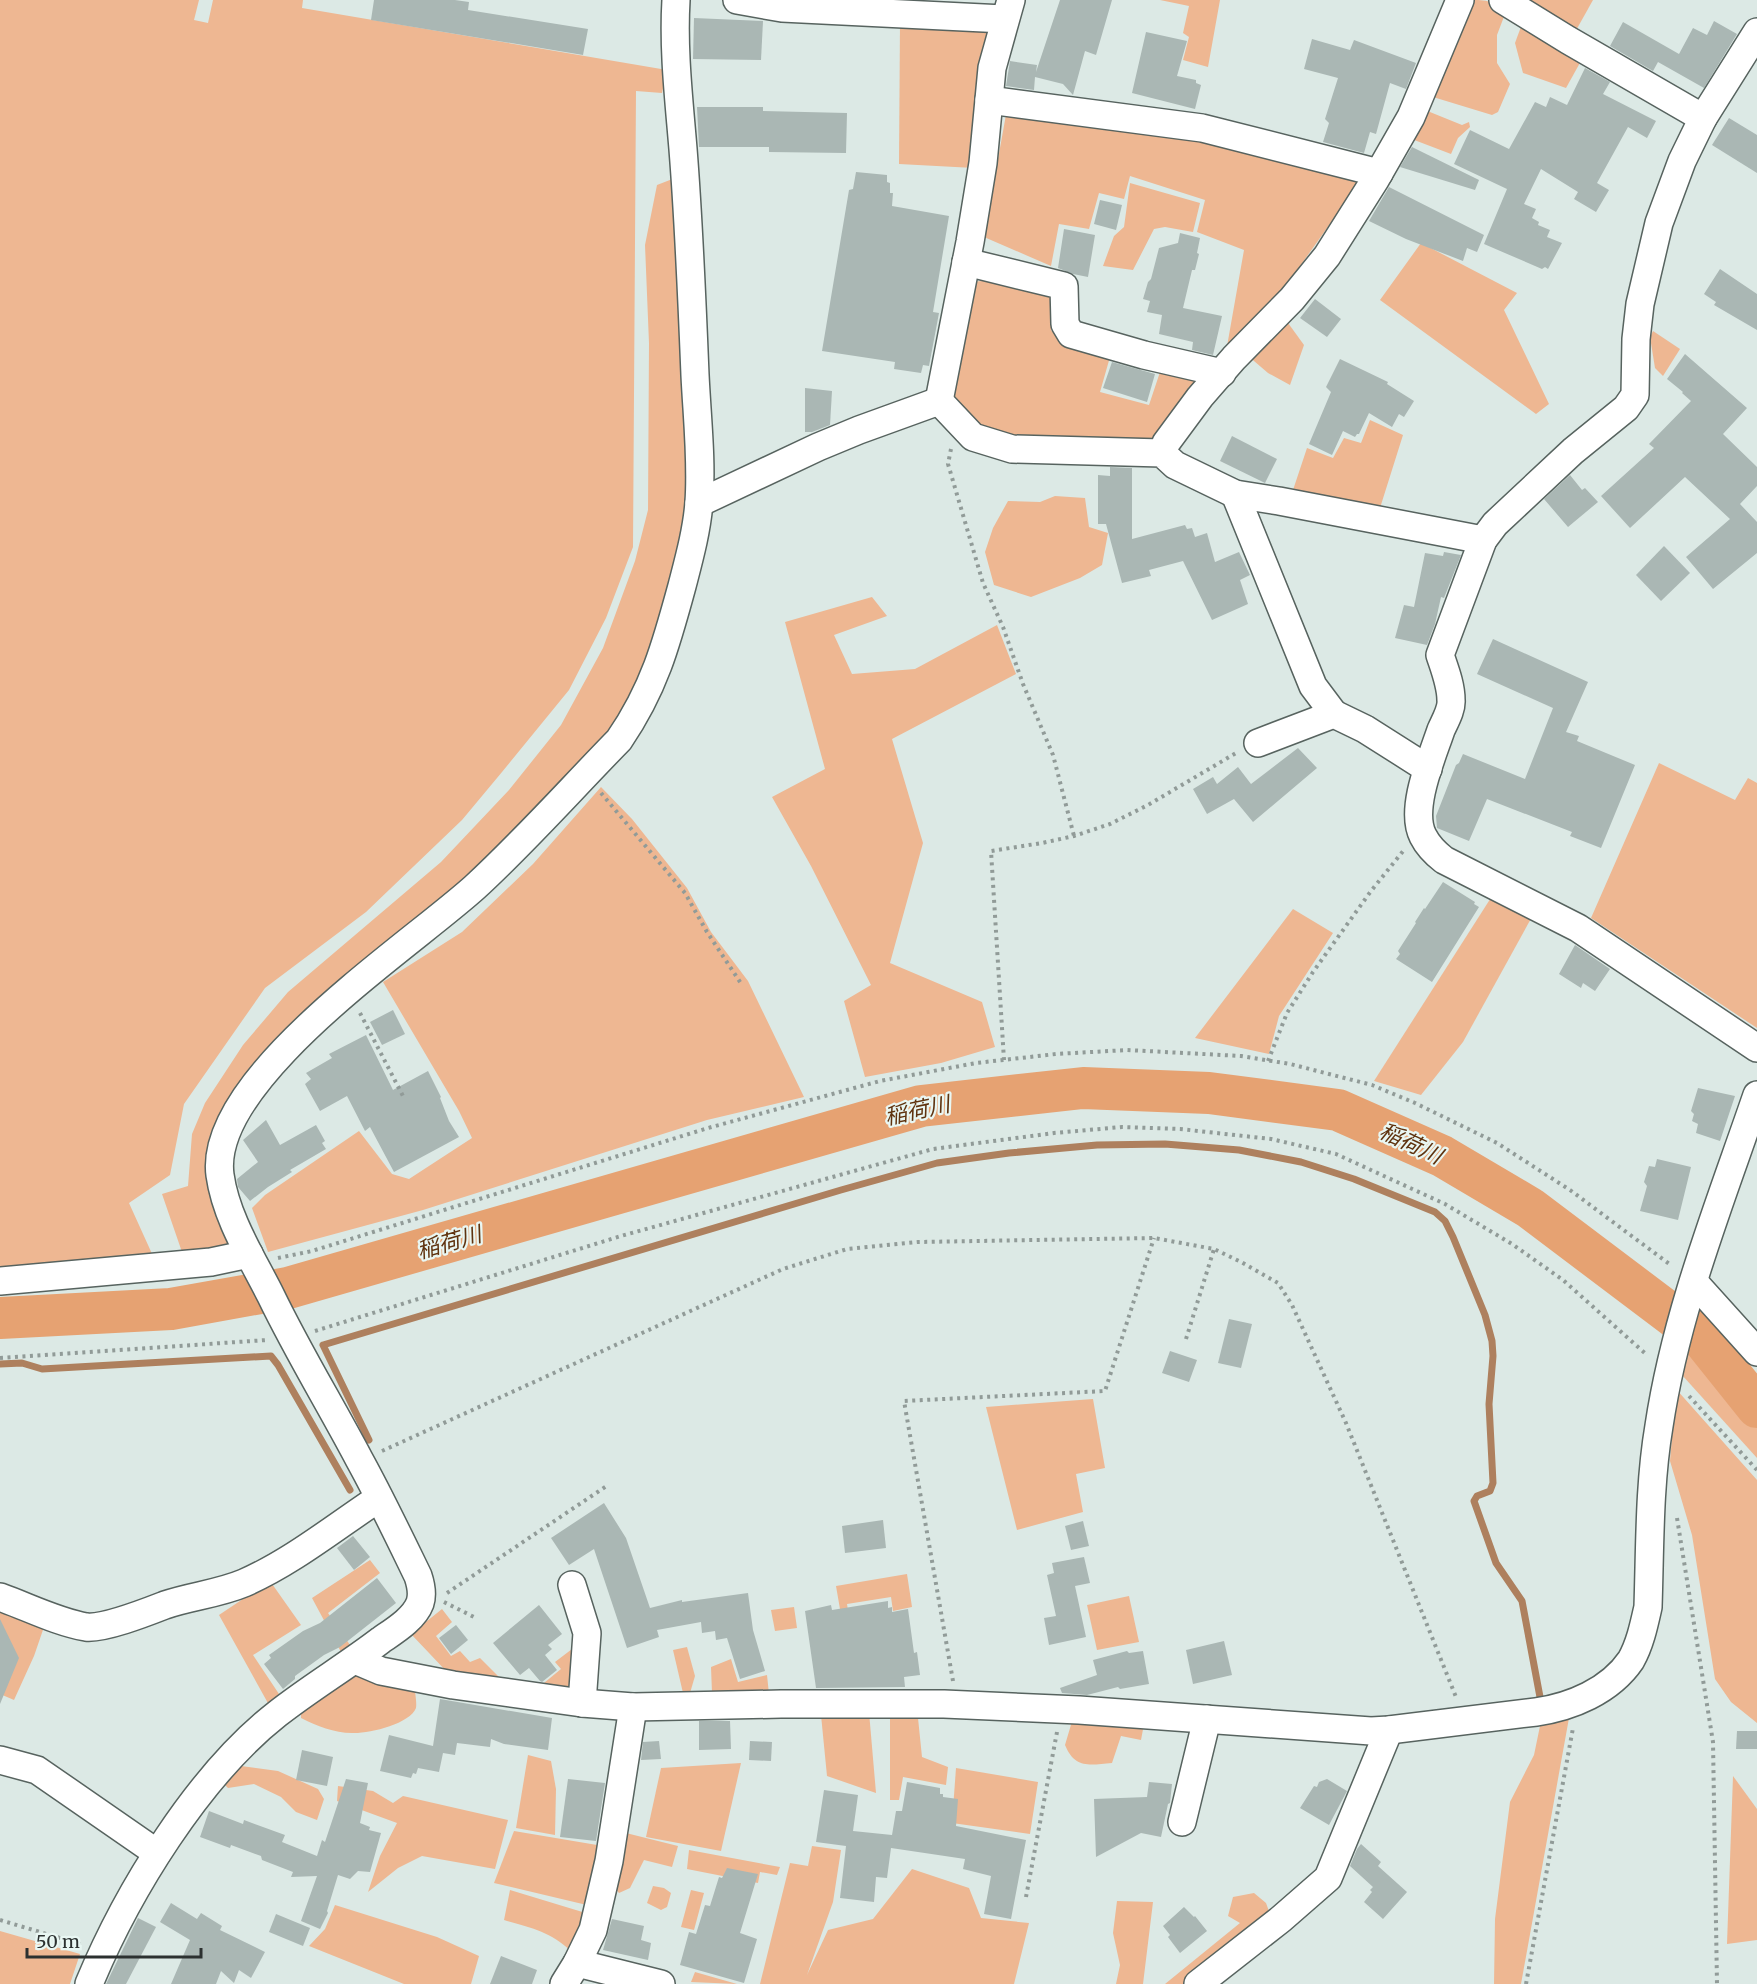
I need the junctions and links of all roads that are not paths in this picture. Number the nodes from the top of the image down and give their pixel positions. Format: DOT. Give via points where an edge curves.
graph roads {
  1 [pos="676,0"];
  2 [pos="737,0"];
  3 [pos="1460,0"];
  4 [pos="1503,0"];
  5 [pos="1007,9"];
  6 [pos="1757,32"];
  7 [pos="989,100"];
  8 [pos="1703,118"];
  9 [pos="1379,172"];
  10 [pos="966,262"];
  11 [pos="1222,373"];
  12 [pos="939,401"];
  13 [pos="1162,453"];
  14 [pos="1235,494"];
  15 [pos="699,503"];
  16 [pos="1483,540"];
  17 [pos="1334,714"];
  18 [pos="1258,744"];
  19 [pos="1428,769"];
  20 [pos="1757,1048"];
  21 [pos="1757,1095"];
  22 [pos="1751,1135"];
  23 [pos="254,1263"];
  24 [pos="0,1281"];
  25 [pos="1693,1286"];
  26 [pos="1757,1352"];
  27 [pos="379,1498"];
  28 [pos="572,1585"];
  29 [pos="0,1597"];
  30 [pos="355,1660"];
  31 [pos="582,1703"];
  32 [pos="633,1707"];
  33 [pos="1208,1719"];
  34 [pos="1389,1730"];
  35 [pos="0,1760"];
  36 [pos="1182,1822"];
  37 [pos="157,1853"];
  38 [pos="571,1973"];
  39 [pos="89,1984"];
  40 [pos="661,1984"];
  41 [pos="1198,1984"];
  1 -- 15 [label="street" via="674,30 690,260"];
  2 -- 5 [label="street" via="782,8"];
  3 -- 9 [label="street" via="1411,117"];
  4 -- 8 [label="street"];
  5 -- 7 [label="street" via="992,68"];
  6 -- 8 [label="street"];
  7 -- 9 [label="street" via="1202,128"];
  7 -- 10 [label="street"];
  8 -- 16 [label="street" via="1682,161 1648,265 1636,339 1635,395 1626,408 1510,509"];
  9 -- 11 [label="street" via="1327,256"];
  10 -- 11 [label="street" via="1064,286 1065,324 1071,334"];
  10 -- 12 [label="street"];
  11 -- 13 [label="street"];
  12 -- 13 [label="street" via="973,437 1012,449"];
  12 -- 15 [label="street" via="828,443"];
  13 -- 14 [label="street" via="1175,465"];
  14 -- 16 [label="street"];
  14 -- 17 [label="street" via="1313,686"];
  15 -- 23 [label="street" via="696,531 662,658 651,686 619,740 475,887 291,1042 251,1089 234,1117 227,1133 220,1175 229,1207"];
  16 -- 19 [label="street" via="1440,656 1452,702"];
  17 -- 18 [label="street"];
  17 -- 19 [label="street"];
  19 -- 20 [label="street" via="1418,824 1431,849 1444,860 1578,928"];
  21 -- 22 [label="street"];
  22 -- 25 [label="street"];
  23 -- 24 [label="street" via="211,1262"];
  23 -- 27 [label="street"];
  25 -- 26 [label="street"];
  25 -- 34 [label="street" via="1658,1427 1648,1607 1630,1661 1599,1691 1556,1710"];
  27 -- 29 [label="street" via="273,1569 244,1583 125,1620 88,1627"];
  27 -- 30 [label="street" via="418,1576 422,1589 420,1603 403,1624"];
  28 -- 31 [label="street" via="587,1633"];
  30 -- 31 [label="street" via="381,1671 453,1685"];
  30 -- 37 [label="street" via="277,1714 228,1758"];
  31 -- 32 [label="street"];
  32 -- 33 [label="street" via="957,1704"];
  32 -- 38 [label="street" via="609,1861 593,1930"];
  33 -- 34 [label="street"];
  33 -- 36 [label="street"];
  34 -- 41 [label="street" via="1328,1878"];
  35 -- 37 [label="street" via="37,1770"];
  37 -- 39 [label="street"];
  38 -- 40 [label="street"];
}
